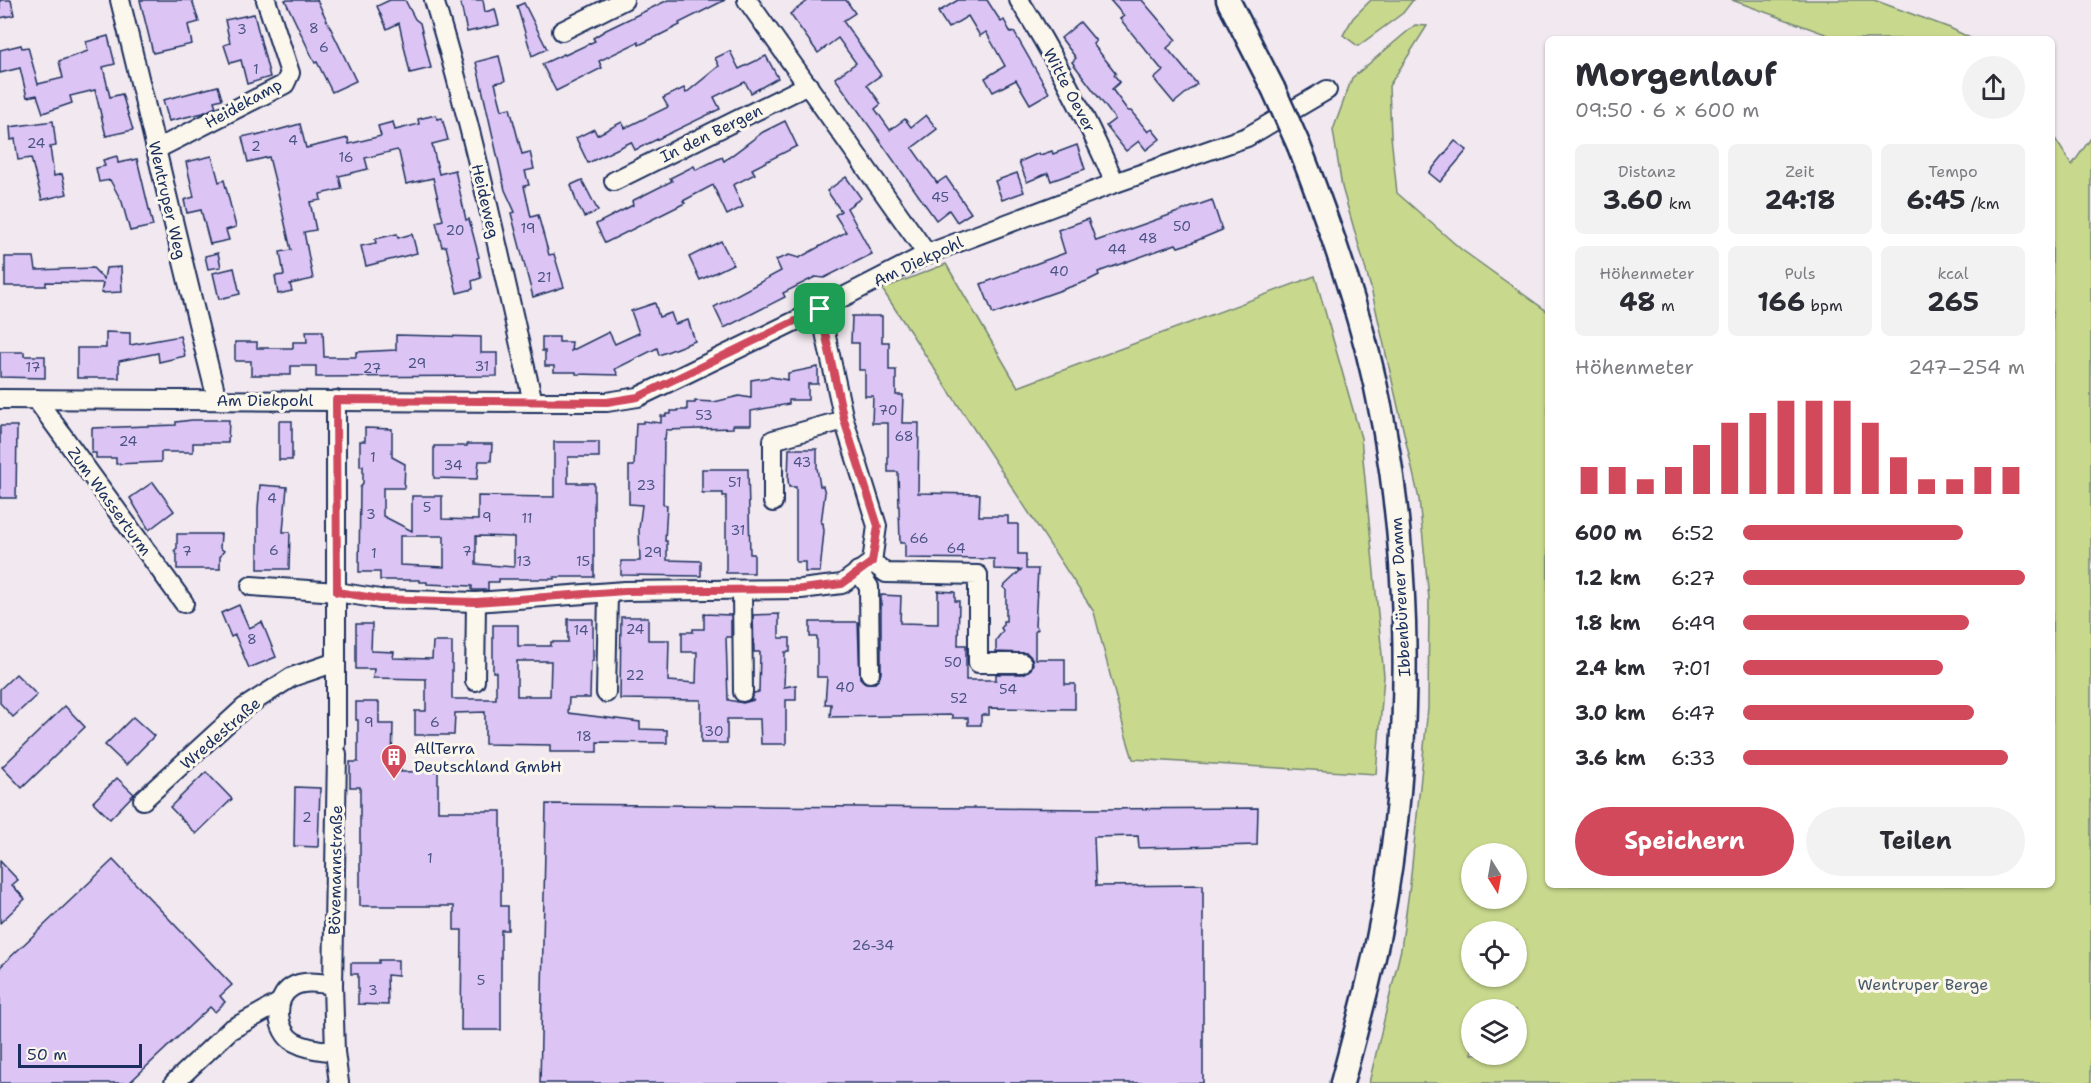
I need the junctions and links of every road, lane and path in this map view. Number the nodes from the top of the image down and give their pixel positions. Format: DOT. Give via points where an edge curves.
graph roads {
  1 [pos="120,0"];
  2 [pos="266,0"];
  3 [pos="434,0"];
  4 [pos="624,0"];
  5 [pos="747,0"];
  6 [pos="1019,0"];
  7 [pos="1228,0"];
  8 [pos="562,31"];
  9 [pos="808,85"];
  10 [pos="1327,90"];
  11 [pos="157,149"];
  12 [pos="614,181"];
  13 [pos="1115,183"];
  14 [pos="927,254"];
  15 [pos="820,309"];
  16 [pos="0,399"];
  17 [pos="36,399"];
  18 [pos="217,399"];
  19 [pos="336,400"];
  20 [pos="534,402"];
  21 [pos="844,420"];
  22 [pos="773,502"];
  23 [pos="865,566"];
  24 [pos="251,586"];
  25 [pos="742,590"];
  26 [pos="337,592"];
  27 [pos="608,593"];
  28 [pos="476,602"];
  29 [pos="184,603"];
  30 [pos="336,662"];
  31 [pos="1022,663"];
  32 [pos="870,673"];
  33 [pos="475,681"];
  34 [pos="742,692"];
  35 [pos="606,693"];
  36 [pos="143,800"];
  37 [pos="333,985"];
  38 [pos="279,1003"];
  39 [pos="335,1052"];
  40 [pos="174,1083"];
  41 [pos="339,1083"];
  42 [pos="1342,1083"];
  1 -- 11 [label="street, Wentruper Weg"];
  2 -- 11 [label="street, Heidekamp" via="290,73 285,84"];
  3 -- 20 [label="street, Heideweg"];
  4 -- 8 [label="street"];
  5 -- 9 [label="street"];
  6 -- 13 [label="street, Witte Oever" via="1092,131"];
  7 -- 42 [label="main road, Ibbenbürener Damm, bridge" via="1273,88 1329,224 1366,348 1396,514 1405,684 1397,823 1369,981"];
  9 -- 12 [label="street, In den Bergen"];
  9 -- 14 [label="street"];
  10 -- 13 [label="street, Am Diekpohl" via="1247,137"];
  11 -- 18 [label="street, Wentruper Weg"];
  13 -- 14 [label="street, Am Diekpohl"];
  14 -- 15 [label="street, Am Diekpohl"];
  15 -- 20 [label="street, Am Diekpohl" via="638,397 607,402"];
  15 -- 21 [label="street"];
  16 -- 17 [label="street, Am Diekpohl"];
  17 -- 18 [label="street, Am Diekpohl"];
  17 -- 29 [label="street, Zum Wasserturm"];
  18 -- 19 [label="street, Am Diekpohl"];
  19 -- 20 [label="street, Am Diekpohl"];
  19 -- 26 [label="street"];
  21 -- 22 [label="street" via="774,440"];
  21 -- 23 [label="street" via="878,526"];
  23 -- 25 [label="street" via="842,584"];
  23 -- 31 [label="street" via="886,573 978,575 978,663"];
  23 -- 32 [label="street" via="869,587"];
  24 -- 26 [label="street"];
  25 -- 27 [label="street"];
  25 -- 34 [label="street"];
  26 -- 28 [label="street" via="380,599"];
  26 -- 30 [label="street"];
  27 -- 28 [label="street"];
  27 -- 35 [label="street"];
  28 -- 33 [label="street"];
  30 -- 36 [label="street, Wredestraße" via="292,677 245,707"];
  30 -- 37 [label="street, Bövemannstraße"];
  37 -- 38 [label="street" via="304,982 292,987"];
  37 -- 39 [label="street, Bövemannstraße"];
  38 -- 39 [label="street" via="280,1024 294,1042"];
  38 -- 40 [label="street" via="230,1030"];
  39 -- 41 [label="street, Bövemannstraße"];
}
